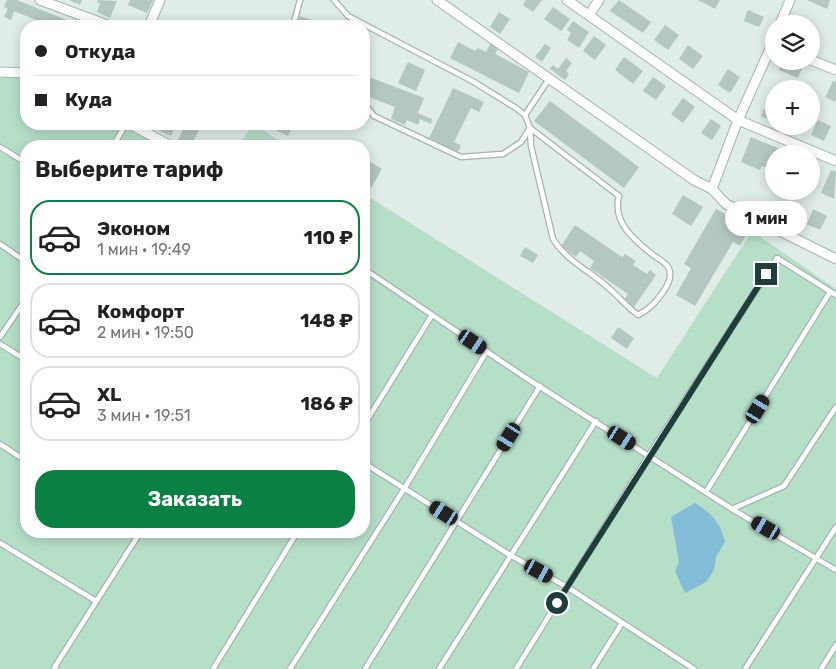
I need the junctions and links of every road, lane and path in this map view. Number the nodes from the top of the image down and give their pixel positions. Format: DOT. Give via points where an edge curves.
graph roads {
  1 [pos="40,0"];
  2 [pos="160,0"];
  3 [pos="300,0"];
  4 [pos="334,0"];
  5 [pos="437,0"];
  6 [pos="567,0"];
  7 [pos="599,0"];
  8 [pos="790,0"];
  9 [pos="589,15"];
  10 [pos="784,15"];
  11 [pos="94,20"];
  12 [pos="152,20"];
  13 [pos="295,20"];
  14 [pos="356,20"];
  15 [pos="370,28"];
  16 [pos="765,61"];
  17 [pos="820,64"];
  18 [pos="836,70"];
  19 [pos="0,72"];
  20 [pos="20,73"];
  21 [pos="550,77"];
  22 [pos="370,110"];
  23 [pos="525,115"];
  24 [pos="738,120"];
  25 [pos="530,128"];
  26 [pos="141,130"];
  27 [pos="160,140"];
  28 [pos="0,147"];
  29 [pos="20,159"];
  30 [pos="836,161"];
  31 [pos="712,189"];
  32 [pos="0,244"];
  33 [pos="20,258"];
  34 [pos="836,259"];
  35 [pos="370,272"];
  36 [pos="830,292"];
  37 [pos="836,295"];
  38 [pos="20,308"];
  39 [pos="432,315"];
  40 [pos="0,337"];
  41 [pos="0,344"];
  42 [pos="487,352"];
  43 [pos="20,356"];
  44 [pos="540,386"];
  45 [pos="836,407"];
  46 [pos="370,415"];
  47 [pos="596,421"];
  48 [pos="0,444"];
  49 [pos="649,455"];
  50 [pos="20,457"];
  51 [pos="370,467"];
  52 [pos="404,488"];
  53 [pos="706,492"];
  54 [pos="732,509"];
  55 [pos="456,521"];
  56 [pos="836,527"];
  57 [pos="136,538"];
  58 [pos="294,538"];
  59 [pos="0,542"];
  60 [pos="510,555"];
  61 [pos="816,558"];
  62 [pos="836,570"];
  63 [pos="567,586"];
  64 [pos="96,601"];
  65 [pos="622,622"];
  66 [pos="836,646"];
  67 [pos="56,669"];
  68 [pos="213,669"];
  69 [pos="290,669"];
  70 [pos="365,669"];
  71 [pos="439,669"];
  72 [pos="516,669"];
  73 [pos="593,669"];
  74 [pos="694,669"];
  75 [pos="745,669"];
  76 [pos="821,669"];
  1 -- 11 [label="street"];
  2 -- 12 [label="street"];
  3 -- 13 [label="lane"];
  4 -- 14 [label="lane"];
  5 -- 21 [label="street"];
  6 -- 9 [label="street"];
  7 -- 9 [label="street"];
  8 -- 10 [label="street"];
  9 -- 24 [label="street"];
  15 -- 23 [label="lane" via="474,82"];
  16 -- 24 [label="street"];
  17 -- 18 [label="street"];
  19 -- 20 [label="street"];
  21 -- 23 [label="lane"];
  21 -- 31 [label="street" via="694,180"];
  22 -- 25 [label="lane" via="374,116 461,157 504,154 520,142"];
  23 -- 25 [label="lane"];
  24 -- 30 [label="street"];
  24 -- 31 [label="street"];
  25 -- 25 [label="lane" via="618,196 619,221 639,244 668,266 667,286 652,308 638,315 560,249 553,239"];
  26 -- 27 [label="street"];
  28 -- 29 [label="lane"];
  31 -- 34 [label="street" via="726,204"];
  32 -- 33 [label="lane"];
  35 -- 39 [label="lane"];
  36 -- 37 [label="lane"];
  36 -- 49 [label="lane" via="776,258"];
  36 -- 53 [label="lane"];
  38 -- 40 [label="lane"];
  39 -- 42 [label="lane"];
  39 -- 46 [label="lane"];
  41 -- 43 [label="lane"];
  42 -- 44 [label="lane"];
  42 -- 52 [label="lane"];
  44 -- 47 [label="lane"];
  44 -- 55 [label="lane"];
  45 -- 54 [label="lane" via="784,486"];
  47 -- 49 [label="lane"];
  47 -- 60 [label="lane"];
  48 -- 50 [label="lane"];
  49 -- 53 [label="lane"];
  49 -- 63 [label="lane"];
  51 -- 52 [label="lane"];
  52 -- 55 [label="lane"];
  52 -- 69 [label="lane"];
  53 -- 54 [label="lane"];
  54 -- 61 [label="lane"];
  55 -- 60 [label="lane"];
  55 -- 70 [label="lane"];
  56 -- 61 [label="lane"];
  57 -- 64 [label="lane"];
  58 -- 68 [label="lane"];
  59 -- 64 [label="lane"];
  60 -- 63 [label="lane"];
  60 -- 71 [label="lane"];
  61 -- 62 [label="lane"];
  61 -- 75 [label="lane"];
  63 -- 65 [label="lane"];
  63 -- 72 [label="lane"];
  64 -- 67 [label="lane"];
  65 -- 73 [label="lane"];
  65 -- 74 [label="lane"];
  66 -- 76 [label="lane"];
}
